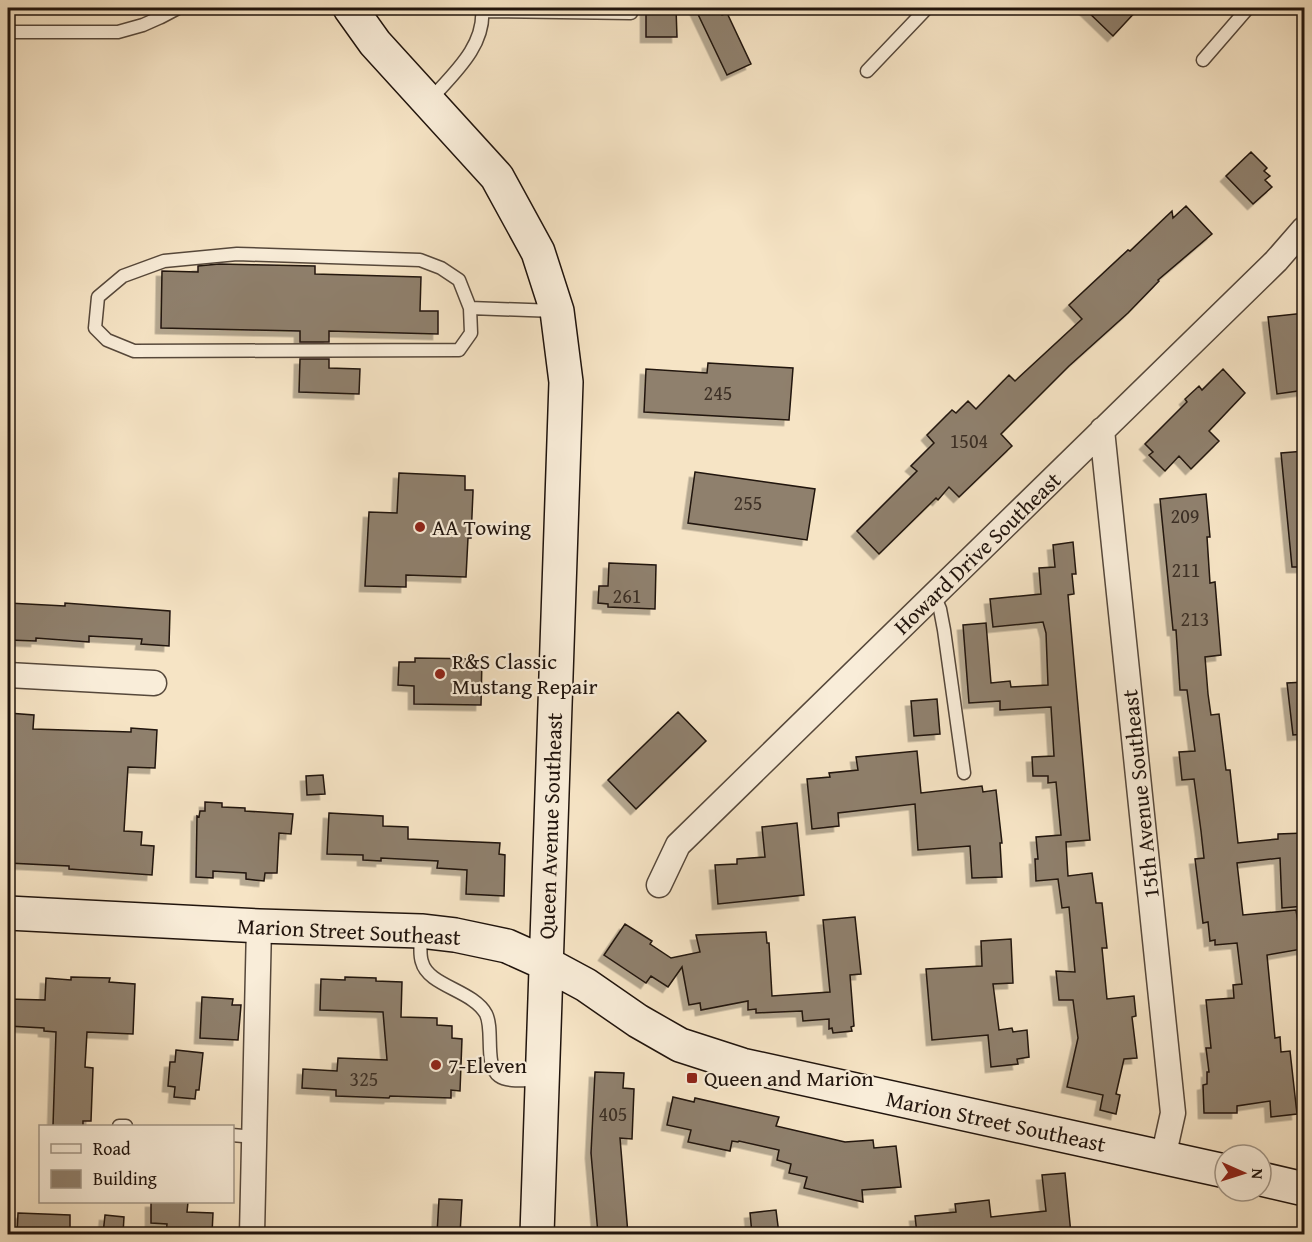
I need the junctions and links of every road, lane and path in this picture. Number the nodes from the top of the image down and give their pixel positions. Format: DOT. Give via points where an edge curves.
graph roads {
  1 [pos="178,8"];
  2 [pos="350,8"];
  3 [pos="927,8"];
  4 [pos="1248,8"];
  5 [pos="482,9"];
  6 [pos="160,12"];
  7 [pos="631,13"];
  8 [pos="8,32"];
  9 [pos="1203,60"];
  10 [pos="867,71"];
  11 [pos="429,102"];
  12 [pos="1305,229"];
  13 [pos="470,309"];
  14 [pos="557,311"];
  15 [pos="1102,430"];
  16 [pos="934,595"];
  17 [pos="8,675"];
  18 [pos="153,683"];
  19 [pos="964,773"];
  20 [pos="659,885"];
  21 [pos="8,914"];
  22 [pos="259,926"];
  23 [pos="421,931"];
  24 [pos="546,964"];
  25 [pos="542,1080"];
  26 [pos="243,1136"];
  27 [pos="1163,1158"];
  28 [pos="1213,1168"];
  29 [pos="1273,1182"];
  30 [pos="1305,1189"];
  31 [pos="252,1234"];
  32 [pos="537,1234"];
  1 -- 6 [label="lane"];
  2 -- 11 [label="street, Queen Avenue Southeast" via="375,43"];
  3 -- 10 [label="lane"];
  4 -- 9 [label="lane"];
  5 -- 7 [label="lane"];
  5 -- 11 [label="lane" via="479,32 470,54"];
  6 -- 8 [label="lane" via="143,25 118,32"];
  11 -- 14 [label="street, Queen Avenue Southeast" via="497,177 538,252"];
  12 -- 15 [label="street, Howard Drive Southeast"];
  13 -- 13 [label="lane" via="459,280 420,260 237,254 164,261 123,276 98,297 95,328 107,340 134,351 459,350 471,333"];
  13 -- 14 [label="lane"];
  14 -- 24 [label="street, Queen Avenue Southeast" via="566,382"];
  15 -- 16 [label="street, Howard Drive Southeast"];
  15 -- 27 [label="street, 15th Avenue Southeast" via="1173,1113"];
  16 -- 19 [label="lane" via="945,630"];
  16 -- 20 [label="street, Howard Drive Southeast" via="678,845"];
  17 -- 18 [label="street"];
  21 -- 22 [label="street, Marion Street Southeast"];
  22 -- 23 [label="street, Marion Street Southeast"];
  22 -- 26 [label="street"];
  23 -- 24 [label="street, Marion Street Southeast" via="507,946"];
  23 -- 25 [label="lane" via="421,961 425,969 485,1013 492,1067 497,1075 504,1079"];
  24 -- 25 [label="street, Queen Avenue Southeast"];
  24 -- 27 [label="street, Marion Street Southeast" via="680,1045 716,1057"];
  25 -- 32 [label="street, Queen Avenue Southeast"];
  26 -- 31 [label="street"];
  27 -- 28 [label="street, Marion Street Southeast"];
  29 -- 30 [label="street"];
}
